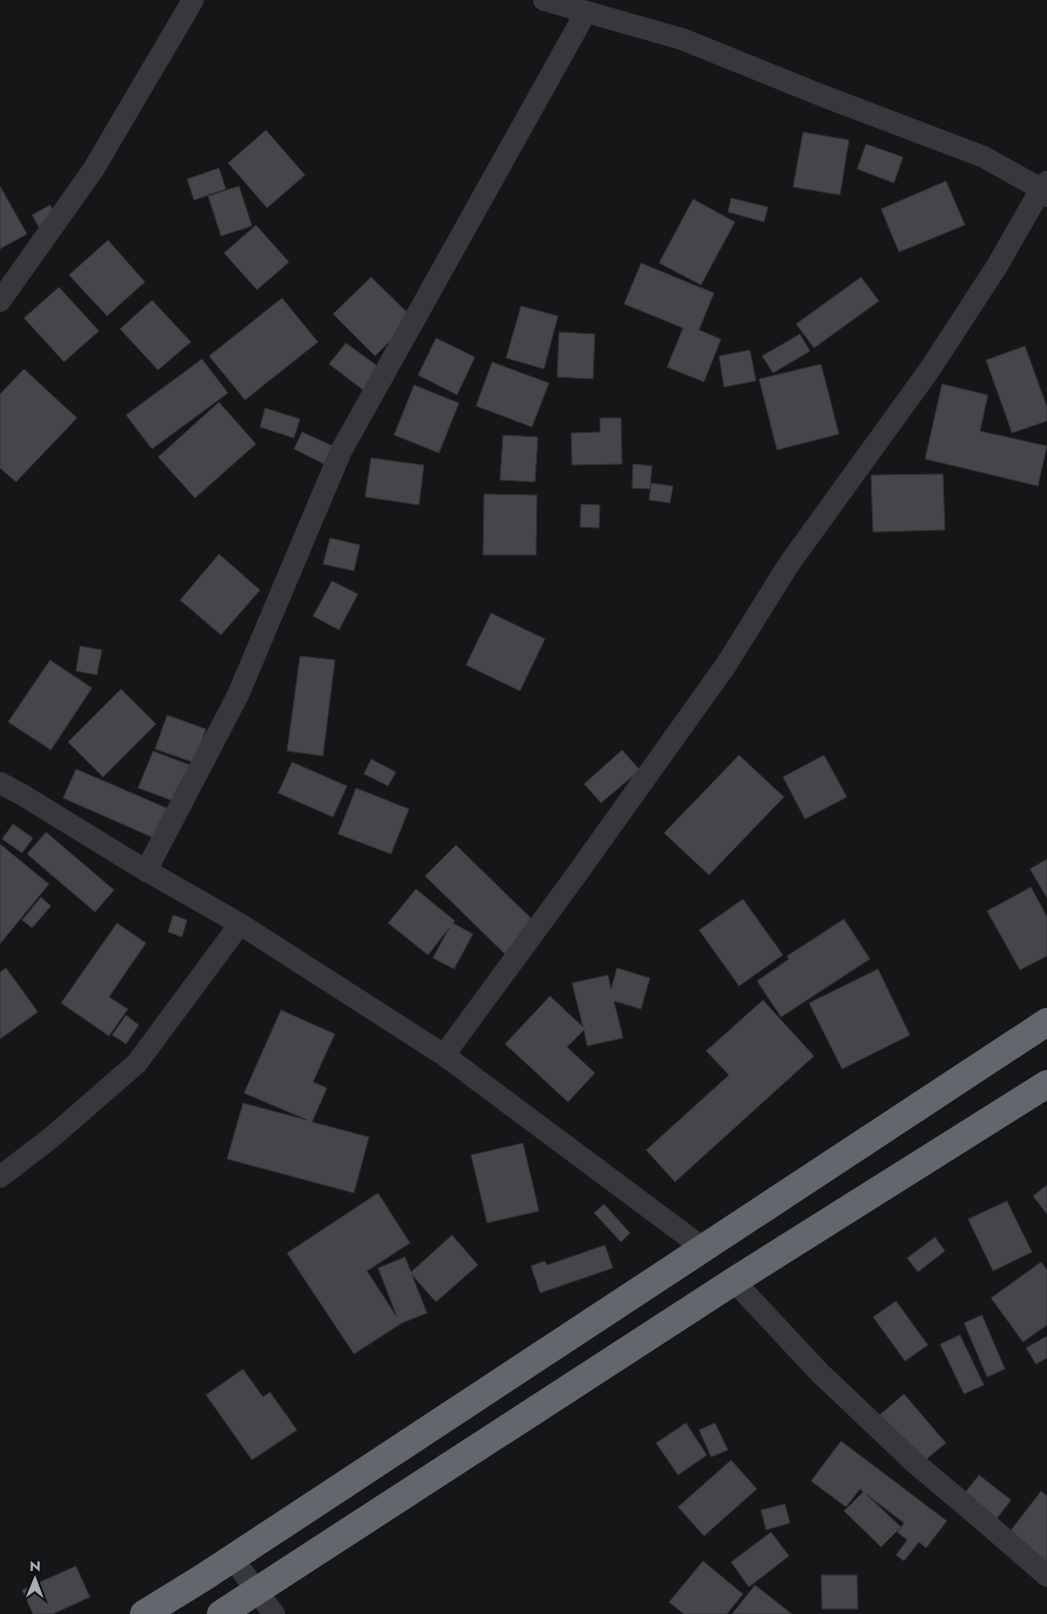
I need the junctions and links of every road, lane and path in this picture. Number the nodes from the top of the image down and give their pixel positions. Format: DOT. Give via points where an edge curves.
graph roads {
  1 [pos="193,0"];
  2 [pos="544,0"];
  3 [pos="586,12"];
  4 [pos="1045,189"];
  5 [pos="0,301"];
  6 [pos="0,783"];
  7 [pos="146,870"];
  8 [pos="240,924"];
  9 [pos="1047,1022"];
  10 [pos="444,1055"];
  11 [pos="1047,1084"];
  12 [pos="0,1176"];
  13 [pos="703,1248"];
  14 [pos="734,1281"];
  15 [pos="232,1558"];
  16 [pos="1047,1576"];
  17 [pos="257,1591"];
  18 [pos="144,1614"];
  19 [pos="221,1614"];
  20 [pos="274,1614"];
  1 -- 5 [label="street" via="93,170"];
  2 -- 3 [label="street"];
  3 -- 4 [label="street" via="682,39 984,157"];
  3 -- 7 [label="street" via="341,450 238,695"];
  4 -- 10 [label="street" via="930,369 789,564 720,673"];
  6 -- 7 [label="street"];
  7 -- 8 [label="street"];
  8 -- 10 [label="street"];
  8 -- 12 [label="street" via="137,1063 52,1137"];
  9 -- 13 [label="highway"];
  10 -- 13 [label="street"];
  11 -- 14 [label="highway"];
  13 -- 15 [label="highway"];
  14 -- 16 [label="street" via="820,1372 914,1462"];
  14 -- 17 [label="highway"];
  15 -- 17 [label="street"];
  15 -- 18 [label="highway"];
  17 -- 19 [label="highway"];
  17 -- 20 [label="street"];
}
